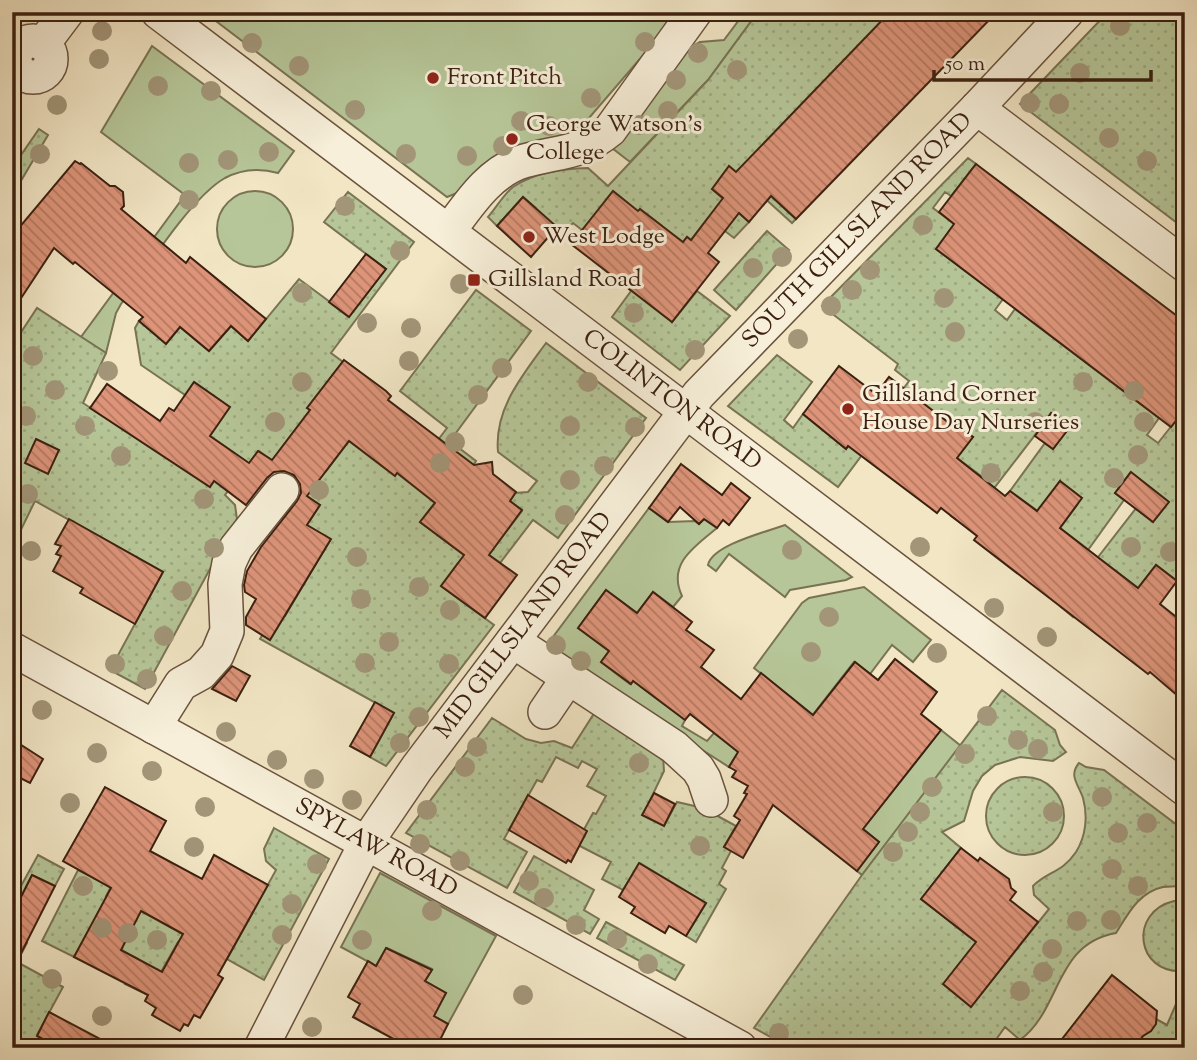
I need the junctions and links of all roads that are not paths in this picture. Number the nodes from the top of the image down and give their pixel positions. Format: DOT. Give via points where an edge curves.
graph roads {
  1 [pos="67,12"];
  2 [pos="158,12"];
  3 [pos="695,12"];
  4 [pos="1063,16"];
  5 [pos="43,44"];
  6 [pos="977,108"];
  7 [pos="449,231"];
  8 [pos="1185,265"];
  9 [pos="686,411"];
  10 [pos="282,490"];
  11 [pos="513,641"];
  12 [pos="12,649"];
  13 [pos="568,678"];
  14 [pos="545,712"];
  15 [pos="154,727"];
  16 [pos="1185,789"];
  17 [pos="712,800"];
  18 [pos="366,843"];
  19 [pos="261,1048"];
  20 [pos="740,1048"];
  1 -- 5 [label="street"];
  2 -- 7 [label="street, COLINTON ROAD"];
  3 -- 7 [label="street" via="610,130 594,143 503,171"];
  4 -- 6 [label="street, SOUTH GILLSLAND ROAD"];
  6 -- 8 [label="street"];
  6 -- 9 [label="street, SOUTH GILLSLAND ROAD"];
  7 -- 9 [label="street, COLINTON ROAD"];
  9 -- 11 [label="street, MID GILLSLAND ROAD"];
  9 -- 16 [label="street, COLINTON ROAD"];
  10 -- 15 [label="street" via="229,563 227,631 217,655 201,673 181,684"];
  11 -- 13 [label="street"];
  11 -- 18 [label="street, MID GILLSLAND ROAD"];
  12 -- 15 [label="street, SPYLAW ROAD"];
  13 -- 14 [label="street"];
  13 -- 17 [label="street" via="686,757 704,779"];
  15 -- 18 [label="street, SPYLAW ROAD"];
  18 -- 19 [label="street"];
  18 -- 20 [label="street, SPYLAW ROAD"];
}
